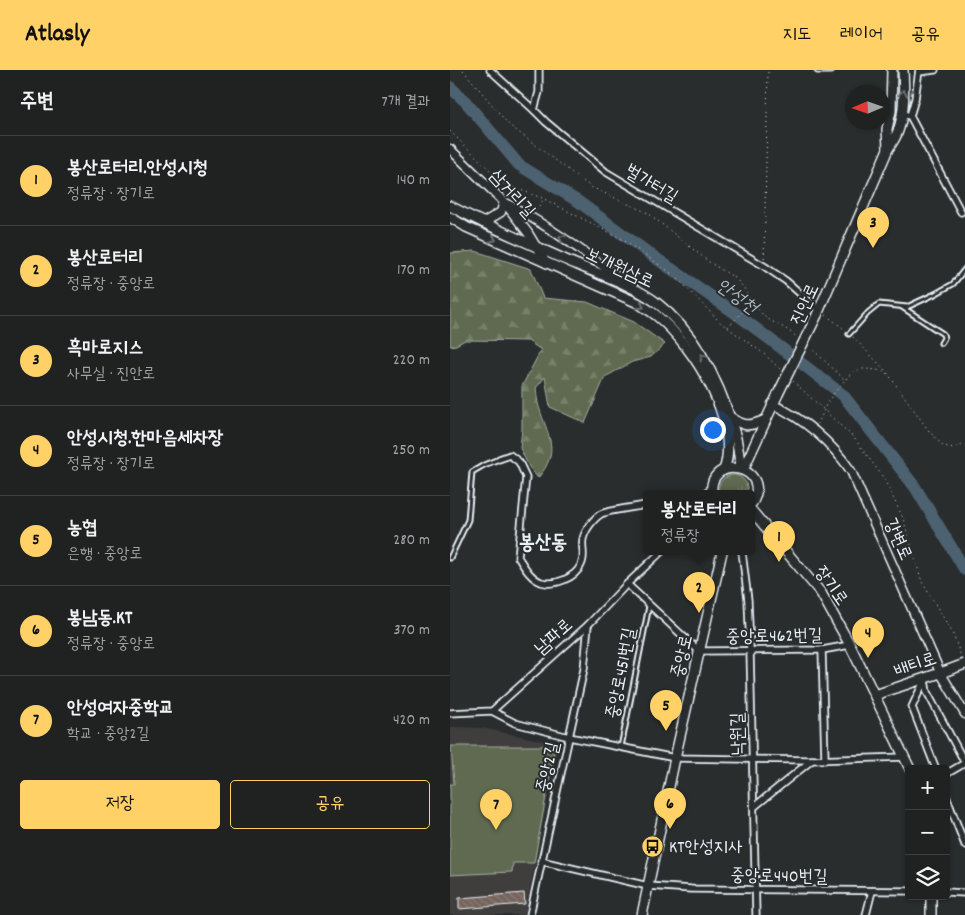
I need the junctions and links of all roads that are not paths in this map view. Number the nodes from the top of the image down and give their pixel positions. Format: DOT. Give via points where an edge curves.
graph roads {
  1 [pos="490,70"];
  2 [pos="539,70"];
  3 [pos="818,70"];
  4 [pos="831,70"];
  5 [pos="892,70"];
  6 [pos="903,70"];
  7 [pos="935,70"];
  8 [pos="919,71"];
  9 [pos="534,110"];
  10 [pos="906,115"];
  11 [pos="888,149"];
  12 [pos="450,150"];
  13 [pos="504,202"];
  14 [pos="450,206"];
  15 [pos="961,212"];
  16 [pos="450,217"];
  17 [pos="483,223"];
  18 [pos="535,246"];
  19 [pos="546,263"];
  20 [pos="965,269"];
  21 [pos="630,287"];
  22 [pos="902,306"];
  23 [pos="818,313"];
  24 [pos="850,334"];
  25 [pos="941,343"];
  26 [pos="772,404"];
  27 [pos="729,416"];
  28 [pos="765,420"];
  29 [pos="499,459"];
  30 [pos="742,469"];
  31 [pos="724,470"];
  32 [pos="712,490"];
  33 [pos="755,495"];
  34 [pos="643,506"];
  35 [pos="755,515"];
  36 [pos="658,555"];
  37 [pos="721,555"];
  38 [pos="742,555"];
  39 [pos="450,558"];
  40 [pos="627,584"];
  41 [pos="650,604"];
  42 [pos="588,625"];
  43 [pos="850,645"];
  44 [pos="750,650"];
  45 [pos="822,650"];
  46 [pos="699,651"];
  47 [pos="965,664"];
  48 [pos="943,671"];
  49 [pos="925,678"];
  50 [pos="875,695"];
  51 [pos="492,711"];
  52 [pos="450,713"];
  53 [pos="965,714"];
  54 [pos="569,737"];
  55 [pos="621,747"];
  56 [pos="905,757"];
  57 [pos="675,758"];
  58 [pos="753,760"];
  59 [pos="812,760"];
  60 [pos="825,760"];
  61 [pos="965,763"];
  62 [pos="908,765"];
  63 [pos="934,765"];
  64 [pos="950,772"];
  65 [pos="950,806"];
  66 [pos="754,807"];
  67 [pos="965,845"];
  68 [pos="542,861"];
  69 [pos="648,886"];
  70 [pos="756,890"];
  71 [pos="872,891"];
  72 [pos="905,892"];
  73 [pos="950,892"];
  74 [pos="965,893"];
  75 [pos="931,900"];
  76 [pos="530,915"];
  77 [pos="642,915"];
  78 [pos="756,915"];
  79 [pos="866,915"];
  80 [pos="931,915"];
  1 -- 9 [label="street, 벌가터길"];
  2 -- 9 [label="street" via="539,92"];
  3 -- 4 [label="street"];
  5 -- 11 [label="main road, 진안로"];
  10 -- 6 [label="main road, 진안로, one-way"];
  7 -- 8 [label="street"];
  8 -- 10 [label="street" via="915,99"];
  9 -- 23 [label="street, 벌가터길" via="606,172 764,266 786,281"];
  10 -- 11 [label="main road, 진안로"];
  10 -- 15 [label="street"];
  11 -- 23 [label="main road, 진안로"];
  12 -- 13 [label="street, 삼거리길"];
  13 -- 17 [label="street" via="501,212"];
  13 -- 18 [label="street, 삼거리길"];
  21 -- 13 [label="street, one-way" via="593,258"];
  14 -- 17 [label="main road, 보개원삼로"];
  16 -- 19 [label="main road, 보개원삼로, one-way"];
  17 -- 18 [label="main road, 보개원삼로"];
  18 -- 19 [label="street, 삼거리길"];
  18 -- 21 [label="main road, 보개원삼로"];
  19 -- 31 [label="main road, 보개원삼로, one-way" via="638,303 657,316 681,341 713,388 724,419 728,443"];
  20 -- 22 [label="lane" via="953,284 908,307"];
  27 -- 21 [label="main road, 보개원삼로, one-way" via="710,368 683,330 657,303"];
  22 -- 24 [label="lane" via="880,304"];
  22 -- 25 [label="lane" via="943,334"];
  23 -- 26 [label="main road, 진안로, bridge"];
  26 -- 28 [label="main road, 진안로"];
  26 -- 48 [label="street, 강변로" via="813,430 839,453 852,471"];
  27 -- 28 [label="main road" via="744,425"];
  27 -- 30 [label="main road, 보개원삼로"];
  28 -- 30 [label="main road, 진안로"];
  29 -- 34 [label="street" via="510,455 520,462 526,477 518,557 529,574 542,582 558,582 572,576 581,566 583,539 589,526 601,514"];
  29 -- 39 [label="lane" via="472,472 468,520"];
  30 -- 31 [label="main road"];
  30 -- 33 [label="main road" via="754,480"];
  31 -- 32 [label="main road" via="716,477"];
  35 -- 43 [label="main road, 장기로" via="821,593"];
  36 -- 40 [label="street, 남파로"];
  37 -- 46 [label="main road, 중앙로"];
  38 -- 44 [label="street, 낙원길"];
  40 -- 41 [label="street"];
  40 -- 42 [label="street, 남파로"];
  41 -- 46 [label="street"];
  41 -- 55 [label="lane, 중앙로451번길"];
  42 -- 51 [label="street, 남파로"];
  42 -- 54 [label="street, 중앙2길" via="584,669"];
  43 -- 45 [label="street, 중앙로462번길"];
  43 -- 50 [label="main road, 장기로"];
  44 -- 45 [label="street, 중앙로462번길"];
  44 -- 46 [label="street, 중앙로462번길"];
  44 -- 58 [label="street, 낙원길"];
  45 -- 60 [label="street"];
  46 -- 57 [label="main road, 중앙로"];
  47 -- 48 [label="main road, 배티로, bridge"];
  48 -- 49 [label="main road, 배티로"];
  48 -- 53 [label="street, 강변로"];
  49 -- 50 [label="main road, 배티로"];
  49 -- 61 [label="street" via="927,692"];
  49 -- 63 [label="street" via="912,707"];
  50 -- 56 [label="main road, 장기로"];
  51 -- 52 [label="street"];
  51 -- 54 [label="street" via="515,723"];
  54 -- 55 [label="street"];
  54 -- 68 [label="street, 중앙2길"];
  55 -- 57 [label="street"];
  56 -- 60 [label="street"];
  56 -- 62 [label="main road, 장기로"];
  57 -- 58 [label="street"];
  57 -- 69 [label="main road, 중앙로"];
  58 -- 59 [label="street"];
  58 -- 66 [label="street, 낙원길"];
  59 -- 60 [label="street"];
  59 -- 66 [label="street"];
  61 -- 64 [label="street"];
  65 -- 67 [label="street"];
  66 -- 70 [label="street, 낙원길"];
  68 -- 69 [label="street, 중앙로440번길"];
  68 -- 76 [label="street, 중앙2길"];
  69 -- 70 [label="street, 중앙로440번길"];
  69 -- 77 [label="main road, 중앙로"];
  70 -- 71 [label="street, 중앙로440번길"];
  70 -- 78 [label="street, 낙원길"];
  71 -- 72 [label="street, 중앙로440번길"];
  71 -- 79 [label="street"];
  73 -- 74 [label="street"];
  75 -- 80 [label="main road"];
}
